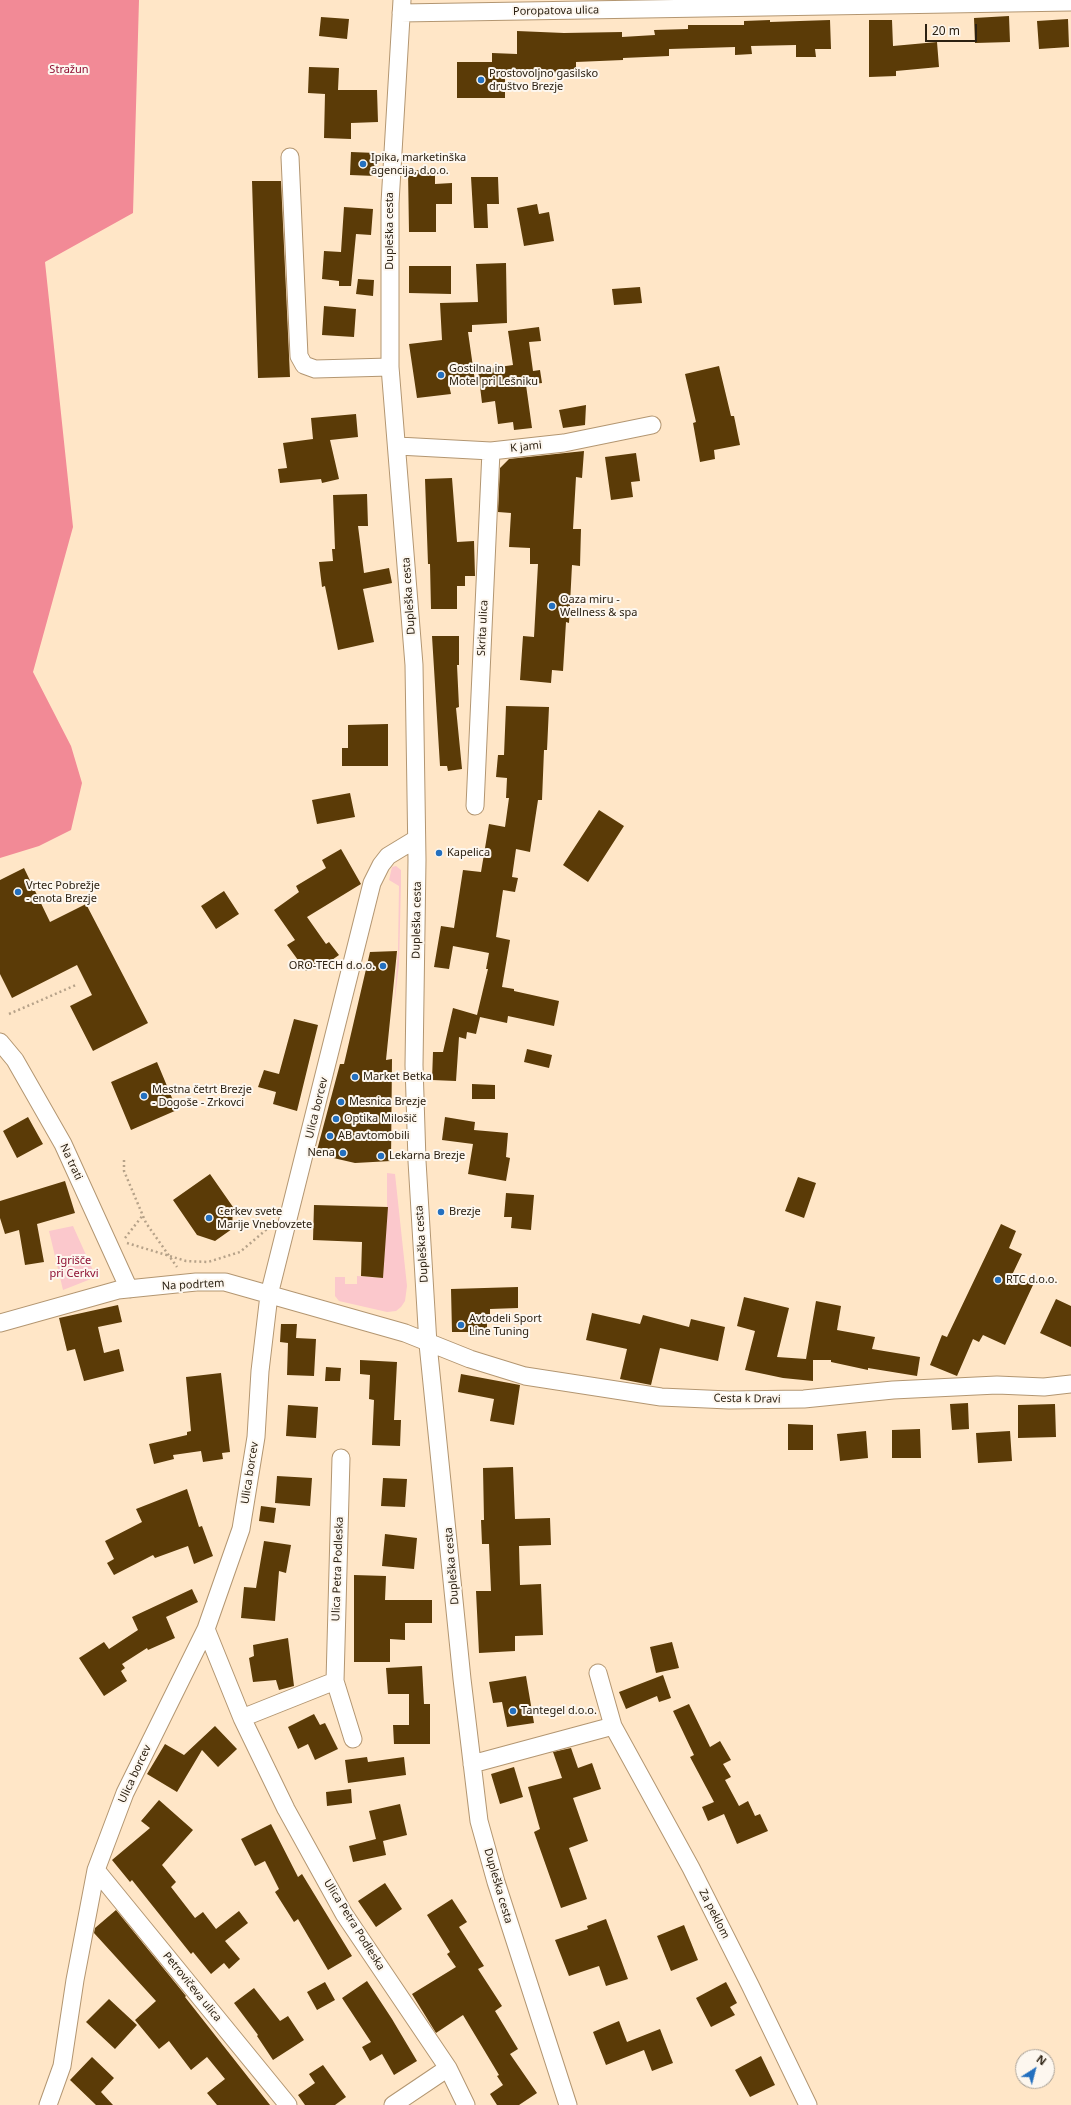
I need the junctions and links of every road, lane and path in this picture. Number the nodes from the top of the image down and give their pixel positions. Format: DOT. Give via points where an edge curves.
graph roads {
  1 [pos="1071,2"];
  2 [pos="401,7"];
  3 [pos="290,157"];
  4 [pos="390,367"];
  5 [pos="652,426"];
  6 [pos="398,446"];
  7 [pos="491,451"];
  8 [pos="475,806"];
  9 [pos="416,839"];
  10 [pos="76,985"];
  11 [pos="9,1014"];
  12 [pos="0,1042"];
  13 [pos="124,1160"];
  14 [pos="143,1215"];
  15 [pos="272,1225"];
  16 [pos="168,1256"];
  17 [pos="180,1271"];
  18 [pos="129,1289"];
  19 [pos="269,1295"];
  20 [pos="0,1323"];
  21 [pos="428,1344"];
  22 [pos="1071,1384"];
  23 [pos="341,1458"];
  24 [pos="206,1629"];
  25 [pos="598,1673"];
  26 [pos="335,1681"];
  27 [pos="242,1718"];
  28 [pos="613,1726"];
  29 [pos="353,1739"];
  30 [pos="472,1764"];
  31 [pos="96,1870"];
  32 [pos="448,2068"];
  33 [pos="48,2105"];
  34 [pos="288,2105"];
  35 [pos="393,2105"];
  36 [pos="466,2105"];
  37 [pos="568,2105"];
  38 [pos="808,2105"];
  1 -- 2 [label="street, Poropatova ulica"];
  2 -- 4 [label="street, Dupleška cesta" via="390,203"];
  3 -- 4 [label="street" via="299,356 304,365 315,369"];
  4 -- 6 [label="street, Dupleška cesta"];
  5 -- 7 [label="street, K jami" via="564,443"];
  6 -- 7 [label="street, K jami"];
  6 -- 9 [label="street, Dupleška cesta" via="414,665"];
  7 -- 8 [label="street, Skrita ulica"];
  9 -- 19 [label="street, Ulica borcev" via="388,856 372,884"];
  9 -- 21 [label="street, Dupleška cesta" via="414,1065"];
  10 -- 11 [label="path"];
  12 -- 18 [label="street, Na trati" via="15,1060 63,1144"];
  13 -- 14 [label="path" via="124,1171"];
  14 -- 16 [label="path"];
  14 -- 16 [label="path" via="122,1241"];
  15 -- 16 [label="path" via="252,1244 226,1257 197,1263"];
  16 -- 17 [label="path"];
  18 -- 19 [label="street, Na podrtem" via="196,1282 225,1282"];
  18 -- 20 [label="street, Na podrtem"];
  19 -- 21 [label="street, Na podrtem" via="405,1333"];
  19 -- 24 [label="street, Ulica borcev" via="260,1371 256,1437 241,1529"];
  21 -- 22 [label="street, Cesta k Dravi" via="525,1376 661,1396 729,1400 804,1399 893,1390 997,1385 1044,1387"];
  21 -- 30 [label="street, Dupleška cesta"];
  23 -- 26 [label="street, Ulica Petra Podleska"];
  24 -- 27 [label="street, Ulica Petra Podleska"];
  24 -- 31 [label="street, Ulica borcev" via="125,1793"];
  25 -- 28 [label="street, Za peklom"];
  26 -- 27 [label="street"];
  26 -- 29 [label="street, Ulica Petra Podleska"];
  27 -- 32 [label="street, Ulica Petra Podleska" via="286,1809 344,1914"];
  28 -- 30 [label="street"];
  28 -- 38 [label="street, Za peklom" via="691,1868"];
  30 -- 37 [label="street, Dupleška cesta" via="479,1820 496,1882"];
  31 -- 33 [label="street, Ulica borcev" via="62,2066"];
  31 -- 34 [label="street, Petrovičeva ulica"];
  32 -- 35 [label="street"];
  32 -- 36 [label="street, Ulica Petra Podleska"];
}
